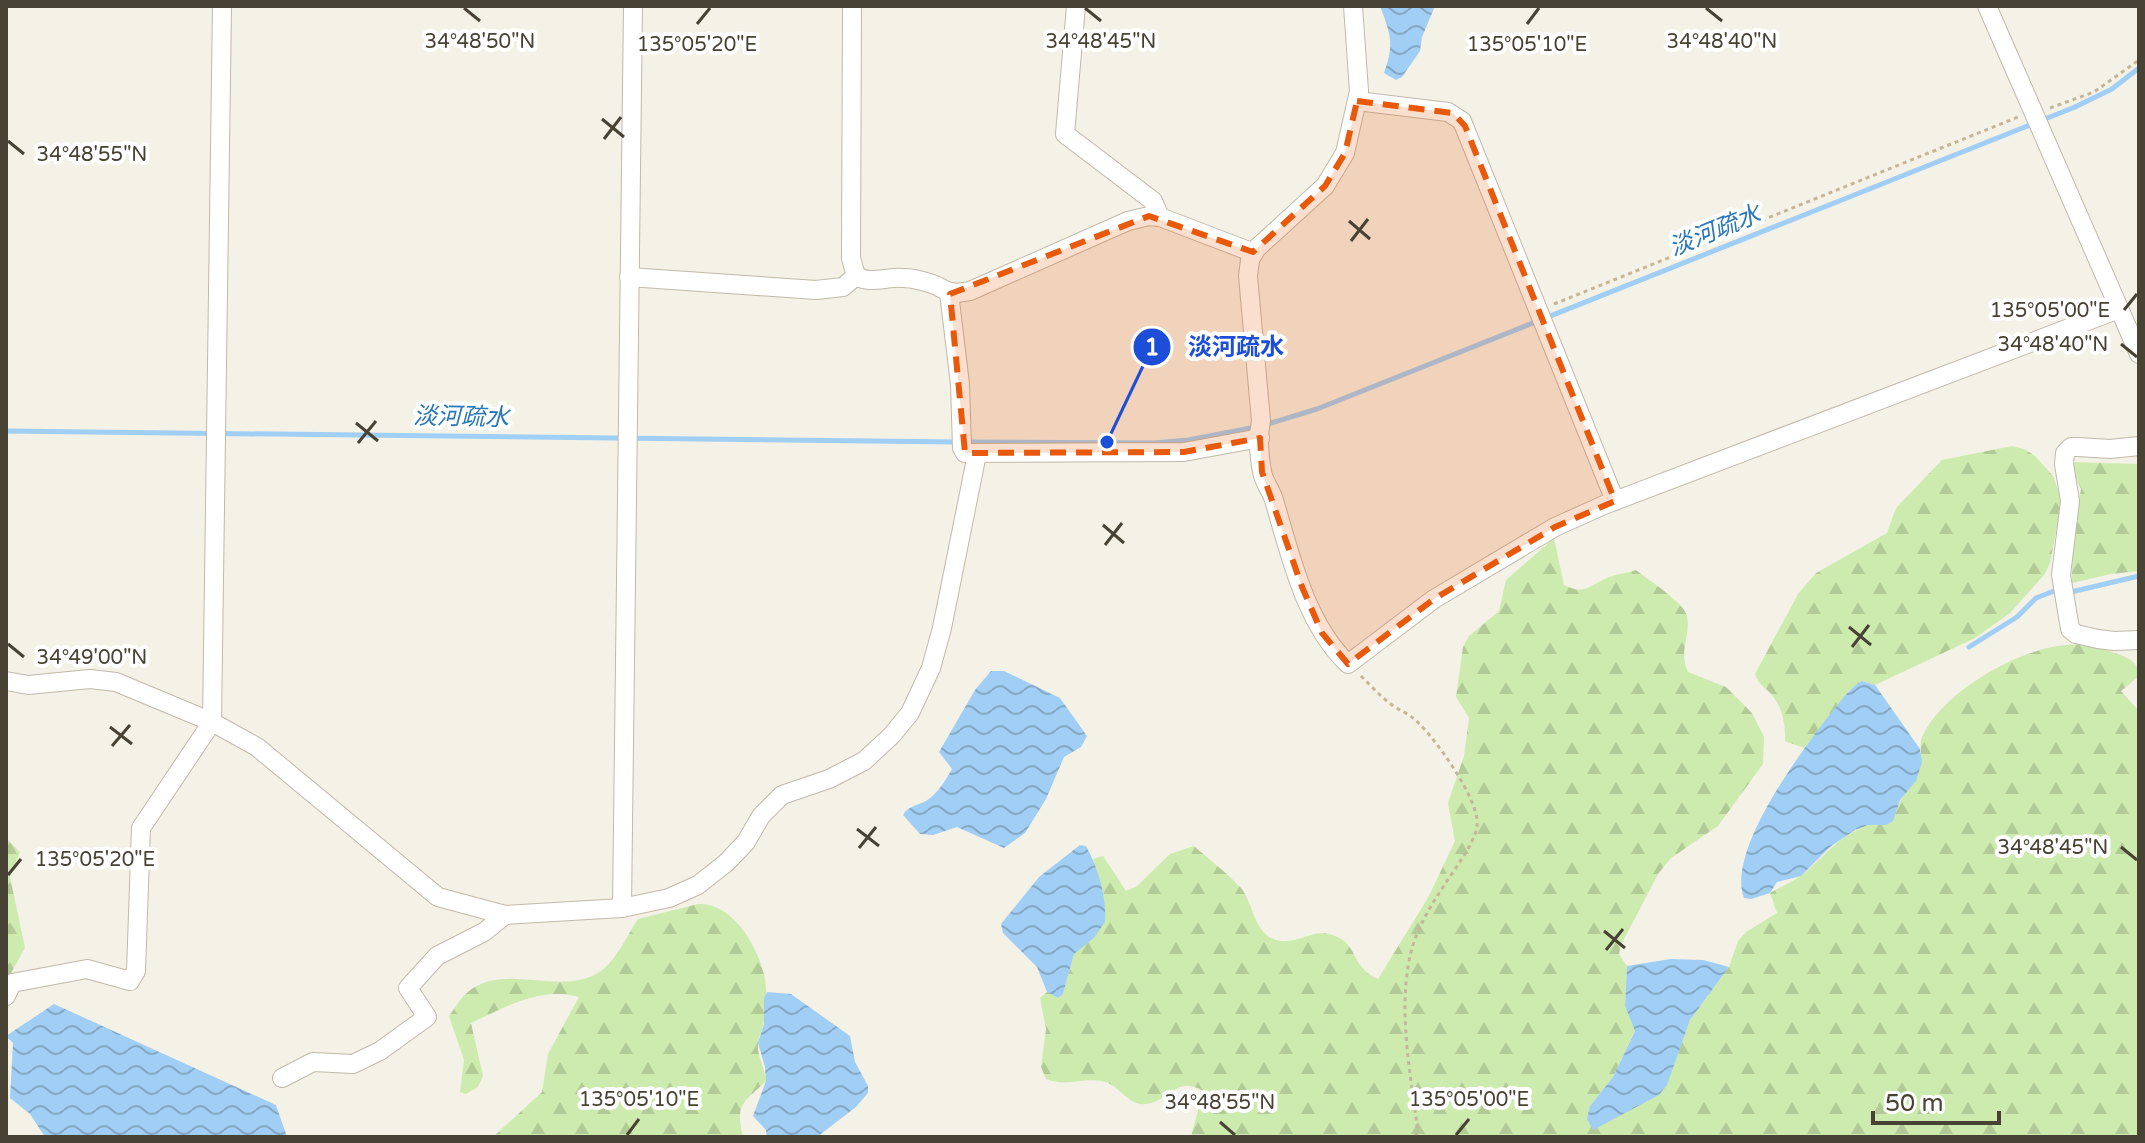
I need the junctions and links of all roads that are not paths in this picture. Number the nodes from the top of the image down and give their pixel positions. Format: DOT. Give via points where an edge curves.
graph roads {
  1 [pos="222,6"];
  2 [pos="633,6"];
  3 [pos="852,6"];
  4 [pos="1076,6"];
  5 [pos="1353,6"];
  6 [pos="1987,6"];
  7 [pos="1357,101"];
  8 [pos="1160,217"];
  9 [pos="1254,253"];
  10 [pos="856,276"];
  11 [pos="629,277"];
  12 [pos="947,291"];
  13 [pos="2119,309"];
  14 [pos="2139,354"];
  15 [pos="1260,430"];
  16 [pos="967,446"];
  17 [pos="2139,446"];
  18 [pos="1615,501"];
  19 [pos="2139,640"];
  20 [pos="6,681"];
  21 [pos="212,722"];
  22 [pos="622,908"];
  23 [pos="505,915"];
  24 [pos="6,996"];
  25 [pos="282,1078"];
  1 -- 21 [label="street"];
  2 -- 11 [label="street"];
  3 -- 10 [label="street" via="851,258"];
  4 -- 8 [label="street" via="1065,134 1153,201"];
  5 -- 7 [label="street"];
  6 -- 13 [label="street"];
  7 -- 9 [label="street" via="1345,153 1325,186"];
  7 -- 18 [label="street" via="1448,112 1465,126"];
  8 -- 9 [label="street"];
  8 -- 12 [label="street" via="1128,221 970,291"];
  9 -- 15 [label="street" via="1249,292"];
  10 -- 11 [label="street" via="843,287 816,290"];
  10 -- 12 [label="street" via="915,280"];
  11 -- 22 [label="street"];
  12 -- 16 [label="street"];
  13 -- 14 [label="street"];
  13 -- 18 [label="street"];
  15 -- 16 [label="street" via="1184,452"];
  15 -- 18 [label="street" via="1263,477 1302,587 1322,633 1348,664 1434,599 1555,527"];
  16 -- 22 [label="street" via="942,628 910,713 864,761 782,795 746,842 698,885 669,898"];
  17 -- 19 [label="street" via="2071,447 2065,453 2070,501 2061,575 2073,631 2114,641"];
  20 -- 21 [label="street" via="116,682"];
  21 -- 23 [label="street" via="257,747 438,897"];
  21 -- 24 [label="street" via="141,828 136,971 130,981 87,969 12,983"];
  22 -- 23 [label="street"];
  23 -- 25 [label="street" via="437,956 408,988 427,1017 353,1064 313,1062"];
}
